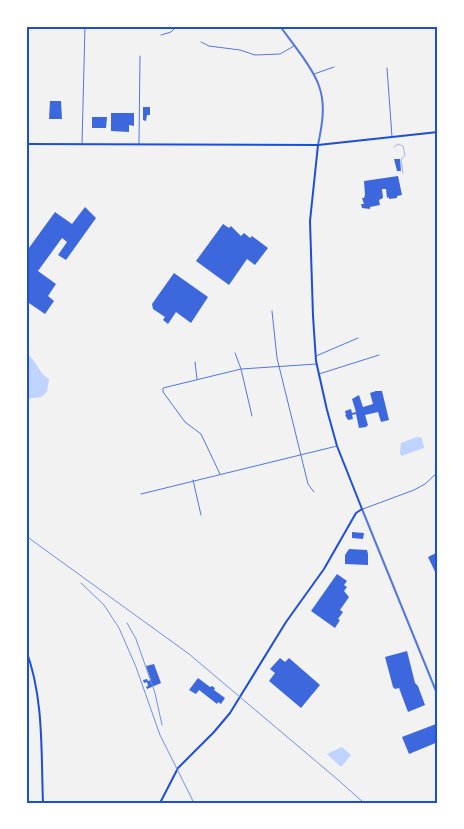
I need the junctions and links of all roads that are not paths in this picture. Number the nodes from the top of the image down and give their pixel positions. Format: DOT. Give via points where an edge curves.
graph roads {
  1 [pos="85,26"];
  2 [pos="178,26"];
  3 [pos="280,26"];
  4 [pos="162,35"];
  5 [pos="200,42"];
  6 [pos="294,46"];
  7 [pos="140,56"];
  8 [pos="334,67"];
  9 [pos="387,68"];
  10 [pos="313,74"];
  11 [pos="438,132"];
  12 [pos="392,137"];
  13 [pos="26,144"];
  14 [pos="82,144"];
  15 [pos="139,145"];
  16 [pos="318,145"];
  17 [pos="394,147"];
  18 [pos="402,173"];
  19 [pos="272,311"];
  20 [pos="358,338"];
  21 [pos="235,353"];
  22 [pos="379,355"];
  23 [pos="316,356"];
  24 [pos="195,362"];
  25 [pos="317,364"];
  26 [pos="278,366"];
  27 [pos="241,369"];
  28 [pos="318,374"];
  29 [pos="197,380"];
  30 [pos="252,416"];
  31 [pos="337,446"];
  32 [pos="300,455"];
  33 [pos="438,472"];
  34 [pos="220,474"];
  35 [pos="193,480"];
  36 [pos="314,492"];
  37 [pos="141,494"];
  38 [pos="362,509"];
  39 [pos="201,515"];
  40 [pos="26,650"];
  41 [pos="438,696"];
  42 [pos="43,803"];
  43 [pos="160,803"];
  1 -- 14 [label="street"];
  2 -- 4 [label="street"];
  3 -- 6 [label="street"];
  5 -- 6 [label="street" via="257,55 280,54"];
  6 -- 10 [label="street"];
  7 -- 15 [label="street"];
  8 -- 10 [label="street"];
  9 -- 12 [label="street"];
  10 -- 16 [label="street" via="320,88 323,108"];
  11 -- 12 [label="main road"];
  12 -- 16 [label="main road"];
  13 -- 14 [label="main road"];
  14 -- 15 [label="main road"];
  15 -- 16 [label="main road"];
  16 -- 23 [label="main road" via="310,221"];
  17 -- 18 [label="lane" via="398,144 403,146"];
  19 -- 26 [label="street"];
  20 -- 23 [label="street"];
  21 -- 27 [label="street"];
  22 -- 28 [label="street"];
  23 -- 25 [label="main road"];
  24 -- 29 [label="street"];
  25 -- 26 [label="street"];
  25 -- 28 [label="main road"];
  26 -- 27 [label="street"];
  26 -- 32 [label="street"];
  27 -- 29 [label="street"];
  27 -- 30 [label="street"];
  28 -- 31 [label="main road"];
  29 -- 34 [label="street" via="163,388 163,392 185,422 202,435"];
  31 -- 32 [label="street"];
  31 -- 38 [label="main road"];
  32 -- 34 [label="street"];
  32 -- 36 [label="street" via="308,486"];
  33 -- 38 [label="street" via="414,490"];
  34 -- 35 [label="street"];
  35 -- 37 [label="street"];
  35 -- 39 [label="street"];
  38 -- 41 [label="street"];
  38 -- 43 [label="main road" via="356,513 322,572 286,622 238,700 219,727 179,768"];
  40 -- 42 [label="main road" via="37,691"];
}
